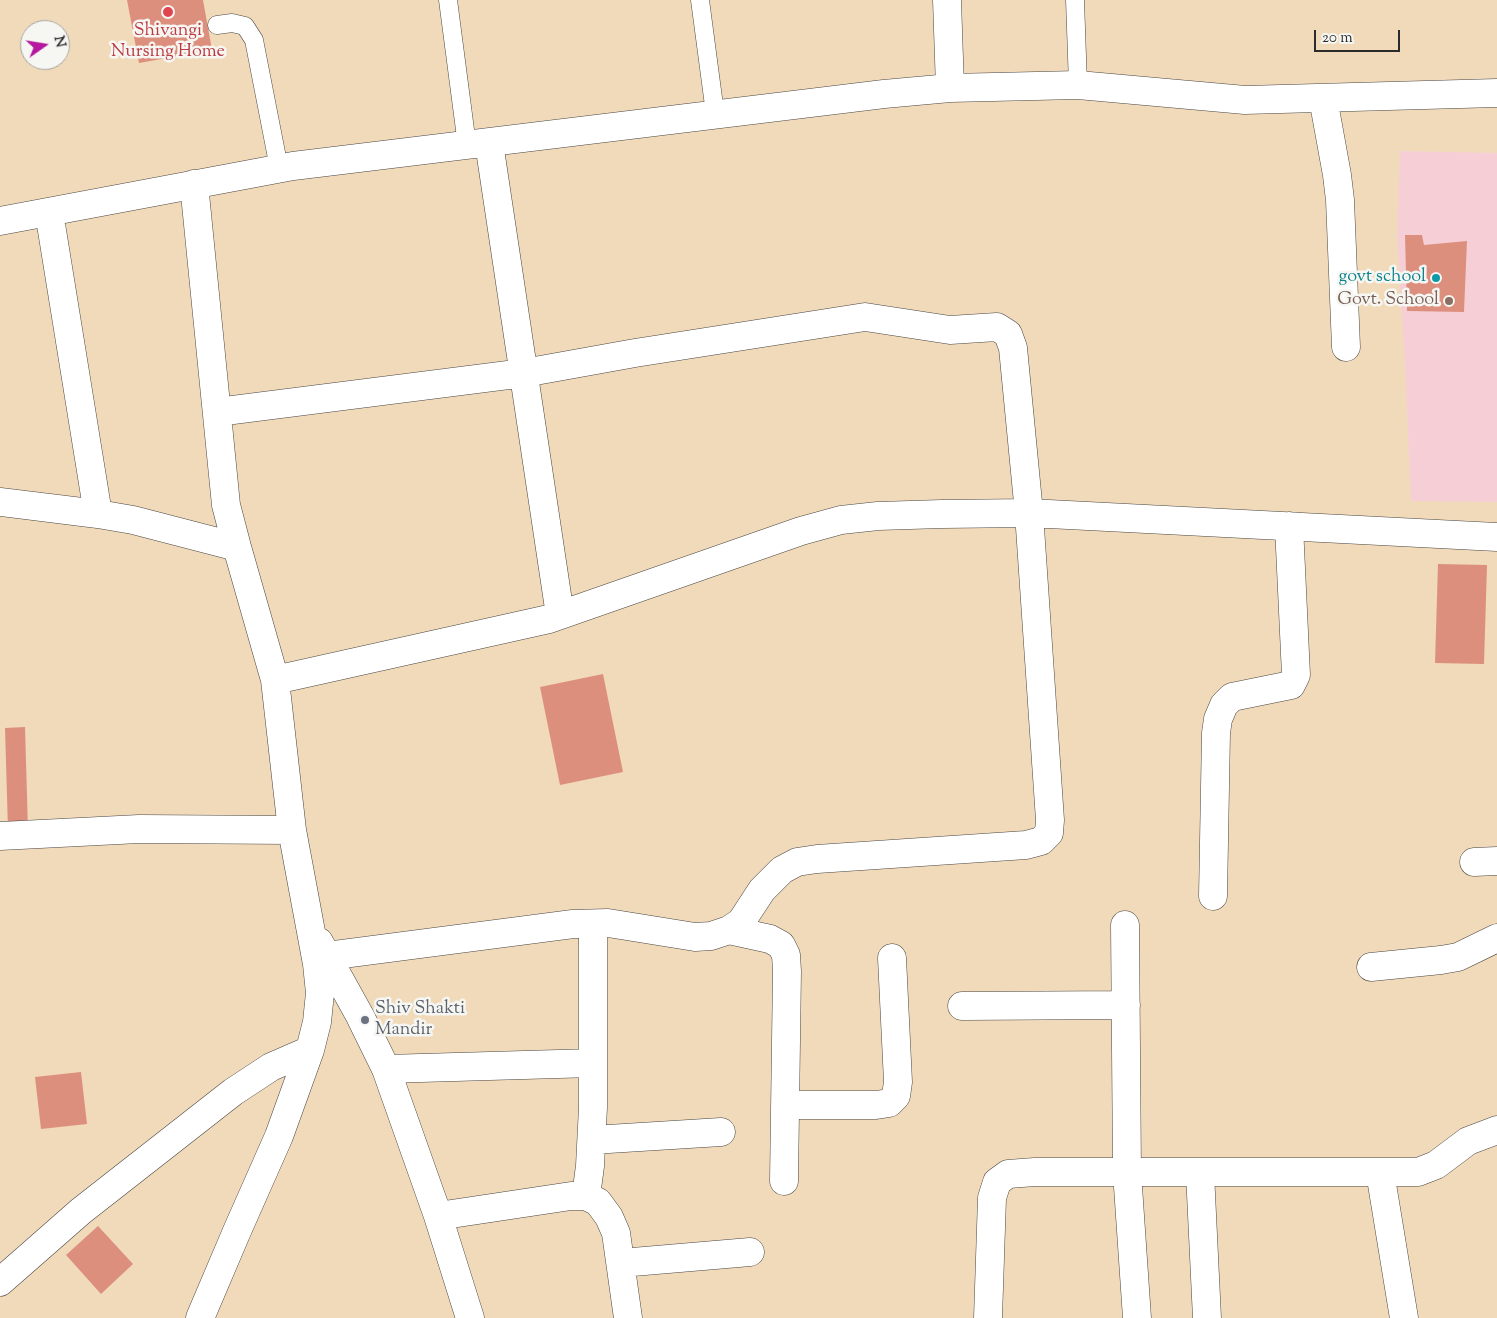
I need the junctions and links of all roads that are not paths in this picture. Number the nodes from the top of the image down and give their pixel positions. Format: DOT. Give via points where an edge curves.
graph roads {
  1 [pos="448,0"];
  2 [pos="700,0"];
  3 [pos="947,0"];
  4 [pos="1075,0"];
  5 [pos="217,25"];
  6 [pos="1078,85"];
  7 [pos="950,88"];
  8 [pos="1497,93"];
  9 [pos="1323,98"];
  10 [pos="715,113"];
  11 [pos="478,144"];
  12 [pos="279,168"];
  13 [pos="194,184"];
  14 [pos="49,212"];
  15 [pos="0,221"];
  16 [pos="1346,347"];
  17 [pos="524,373"];
  18 [pos="217,412"];
  19 [pos="0,502"];
  20 [pos="98,514"];
  21 [pos="1029,514"];
  22 [pos="1289,526"];
  23 [pos="1497,537"];
  24 [pos="237,548"];
  25 [pos="560,615"];
  26 [pos="275,680"];
  27 [pos="292,830"];
  28 [pos="0,836"];
  29 [pos="1213,896"];
  30 [pos="593,924"];
  31 [pos="1125,925"];
  32 [pos="310,926"];
  33 [pos="729,930"];
  34 [pos="1497,938"];
  35 [pos="327,956"];
  36 [pos="892,958"];
  37 [pos="1371,967"];
  38 [pos="1126,1005"];
  39 [pos="962,1006"];
  40 [pos="310,1050"];
  41 [pos="593,1063"];
  42 [pos="386,1069"];
  43 [pos="785,1105"];
  44 [pos="1497,1130"];
  45 [pos="721,1132"];
  46 [pos="592,1140"];
  47 [pos="1127,1172"];
  48 [pos="1380,1172"];
  49 [pos="1200,1173"];
  50 [pos="784,1182"];
  51 [pos="586,1196"];
  52 [pos="438,1216"];
  53 [pos="750,1252"];
  54 [pos="621,1263"];
  55 [pos="0,1282"];
  56 [pos="200,1318"];
  57 [pos="470,1318"];
  58 [pos="628,1318"];
  59 [pos="988,1318"];
  60 [pos="1138,1318"];
  61 [pos="1207,1318"];
  62 [pos="1404,1318"];
  1 -- 11 [label="lane"];
  2 -- 10 [label="lane"];
  3 -- 7 [label="street"];
  4 -- 6 [label="lane"];
  5 -- 12 [label="lane" via="232,23 244,26 254,40"];
  6 -- 7 [label="street"];
  6 -- 9 [label="street" via="1245,100"];
  7 -- 10 [label="street"];
  8 -- 9 [label="street"];
  9 -- 16 [label="street" via="1340,200"];
  10 -- 11 [label="street"];
  11 -- 12 [label="street"];
  11 -- 17 [label="street"];
  12 -- 13 [label="street"];
  13 -- 14 [label="street"];
  13 -- 18 [label="street"];
  14 -- 15 [label="street"];
  14 -- 20 [label="street"];
  17 -- 18 [label="street"];
  17 -- 21 [label="street" via="865,317 950,330 997,327 1008,334 1013,348"];
  17 -- 25 [label="street"];
  18 -- 24 [label="street" via="226,505"];
  19 -- 20 [label="street"];
  20 -- 24 [label="street" via="168,528"];
  21 -- 22 [label="street"];
  21 -- 25 [label="street" via="878,516 841,520"];
  21 -- 33 [label="street" via="1049,833 1041,841 1026,845 797,862 782,870 762,890 741,922"];
  22 -- 23 [label="street"];
  22 -- 29 [label="street" via="1296,675 1291,685 1232,698 1224,705 1218,719"];
  24 -- 26 [label="street"];
  25 -- 26 [label="street"];
  26 -- 27 [label="street"];
  27 -- 28 [label="street" via="140,829"];
  27 -- 32 [label="street"];
  30 -- 33 [label="street" via="608,923 695,937"];
  30 -- 35 [label="street"];
  30 -- 41 [label="street"];
  31 -- 38 [label="street"];
  32 -- 35 [label="street"];
  32 -- 40 [label="street" via="320,993"];
  33 -- 43 [label="street" via="770,939 781,944 786,955"];
  34 -- 37 [label="street" via="1458,957"];
  35 -- 42 [label="street"];
  36 -- 43 [label="street" via="896,1096 889,1103 876,1105"];
  38 -- 39 [label="street"];
  38 -- 47 [label="street"];
  40 -- 55 [label="street" via="271,1067 233,1092 81,1211"];
  40 -- 56 [label="street" via="279,1136"];
  41 -- 42 [label="street"];
  41 -- 46 [label="street"];
  42 -- 52 [label="street"];
  43 -- 50 [label="street"];
  44 -- 48 [label="street" via="1468,1141 1436,1165 1418,1172"];
  45 -- 46 [label="street"];
  46 -- 51 [label="street"];
  47 -- 49 [label="street"];
  47 -- 59 [label="street" via="1008,1174 997,1182 992,1198"];
  47 -- 60 [label="street"];
  48 -- 49 [label="street"];
  48 -- 62 [label="street"];
  49 -- 61 [label="street"];
  51 -- 52 [label="street"];
  51 -- 54 [label="street" via="598,1202 610,1217"];
  52 -- 57 [label="street"];
  53 -- 54 [label="street"];
  54 -- 58 [label="street"];
}
